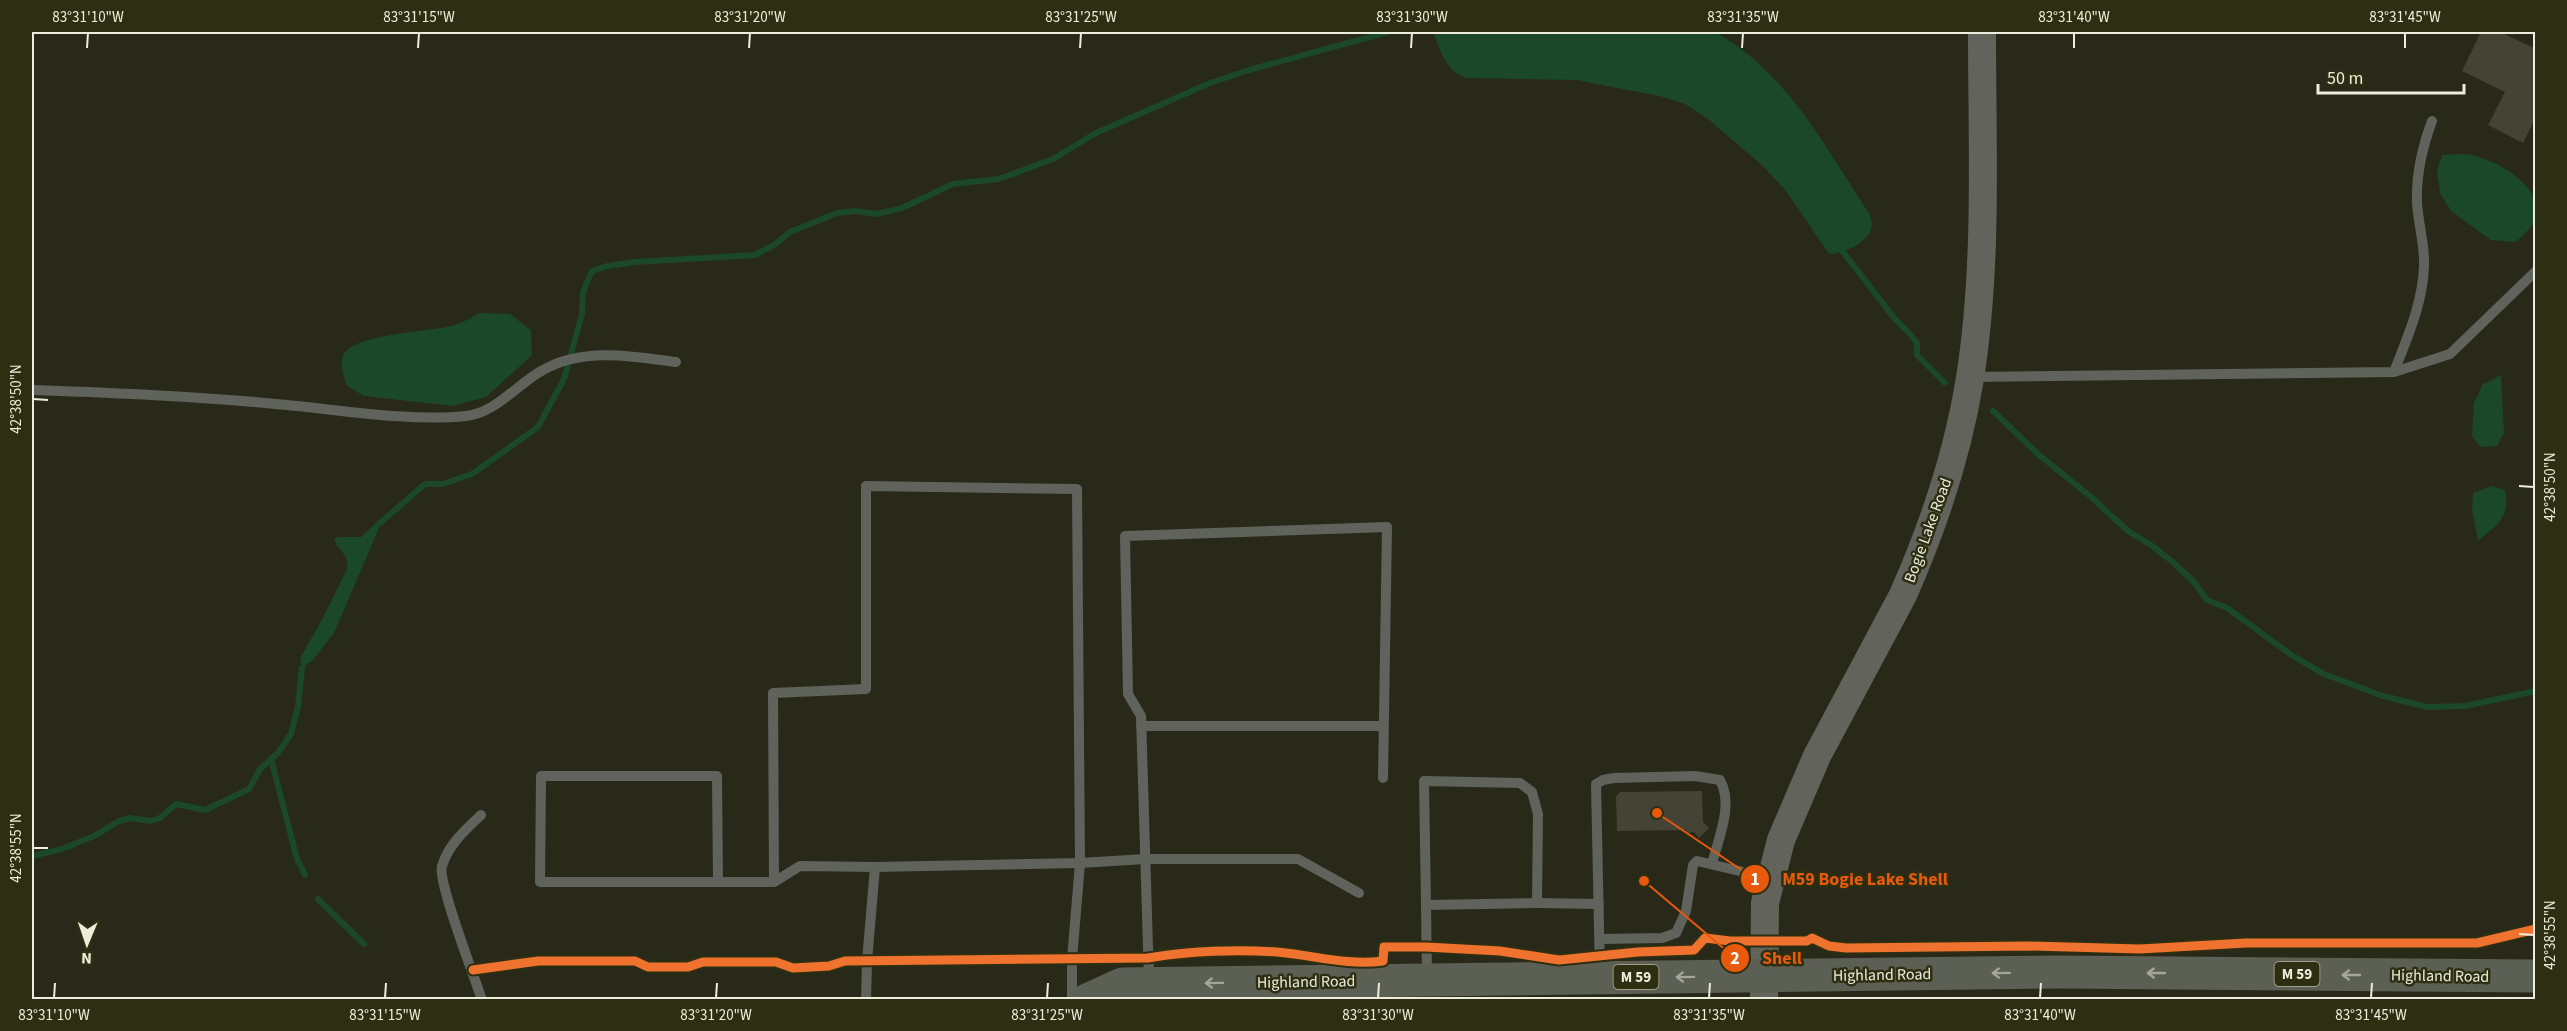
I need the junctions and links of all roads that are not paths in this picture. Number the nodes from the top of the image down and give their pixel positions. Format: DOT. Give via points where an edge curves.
graph roads {
  1 [pos="1982,32"];
  2 [pos="2432,121"];
  3 [pos="2535,271"];
  4 [pos="676,362"];
  5 [pos="2394,372"];
  6 [pos="1970,377"];
  7 [pos="32,390"];
  8 [pos="1141,726"];
  9 [pos="1383,726"];
  10 [pos="1383,778"];
  11 [pos="481,815"];
  12 [pos="1145,859"];
  13 [pos="1080,863"];
  14 [pos="1712,864"];
  15 [pos="875,867"];
  16 [pos="1770,878"];
  17 [pos="718,882"];
  18 [pos="774,882"];
  19 [pos="1359,893"];
  20 [pos="1536,903"];
  21 [pos="1599,904"];
  22 [pos="1426,905"];
  23 [pos="1600,939"];
  24 [pos="2535,976"];
  25 [pos="1600,978"];
  26 [pos="1426,980"];
  27 [pos="1149,983"];
  28 [pos="1764,988"];
  29 [pos="2477,988"];
  30 [pos="1266,991"];
  31 [pos="482,999"];
  32 [pos="866,999"];
  33 [pos="1072,999"];
  34 [pos="1087,999"];
  1 -- 6 [label="main road, Bogie Lake Road" via="1981,247"];
  2 -- 5 [label="lane" via="2417,176 2424,265 2421,292"];
  3 -- 5 [label="lane" via="2450,354"];
  4 -- 7 [label="lane" via="627,355 580,357 545,368 495,406 469,416 429,418 265,403"];
  5 -- 6 [label="lane"];
  6 -- 16 [label="main road, Bogie Lake Road" via="1955,448 1925,544 1903,595 1804,783"];
  8 -- 9 [label="lane"];
  8 -- 9 [label="lane" via="1141,716 1128,694 1125,536 1387,527"];
  8 -- 12 [label="lane"];
  9 -- 10 [label="lane"];
  11 -- 31 [label="lane" via="455,839 441,868"];
  12 -- 13 [label="lane"];
  12 -- 19 [label="lane" via="1299,860"];
  12 -- 27 [label="lane"];
  13 -- 15 [label="lane"];
  13 -- 18 [label="lane" via="1077,489 866,486 866,689 773,693"];
  13 -- 33 [label="lane"];
  14 -- 16 [label="lane"];
  14 -- 21 [label="lane" via="1725,814 1726,797 1720,780 1695,776 1603,780 1596,784"];
  14 -- 23 [label="lane" via="1697,861 1693,865 1686,911 1681,925 1670,937"];
  15 -- 18 [label="lane" via="800,866"];
  15 -- 32 [label="lane"];
  16 -- 28 [label="main road, Bogie Lake Road" via="1764,917"];
  17 -- 17 [label="lane" via="540,882 541,776 717,776"];
  17 -- 18 [label="lane"];
  20 -- 21 [label="lane"];
  20 -- 22 [label="lane"];
  20 -- 22 [label="lane" via="1538,814 1532,792 1520,783 1424,781"];
  21 -- 23 [label="lane"];
  22 -- 26 [label="lane"];
  23 -- 25 [label="lane"];
  24 -- 29 [label="highway, Highland Road / M 59"];
  25 -- 26 [label="highway, Highland Road / M 59"];
  28 -- 25 [label="highway, Highland Road / M 59, one-way"];
  26 -- 30 [label="highway, Highland Road / M 59"];
  30 -- 27 [label="highway, Highland Road / M 59, one-way"];
  27 -- 34 [label="highway, Highland Road / M 59" via="1122,984"];
  29 -- 28 [label="highway, Highland Road / M 59, one-way" via="2048,972"];
}
